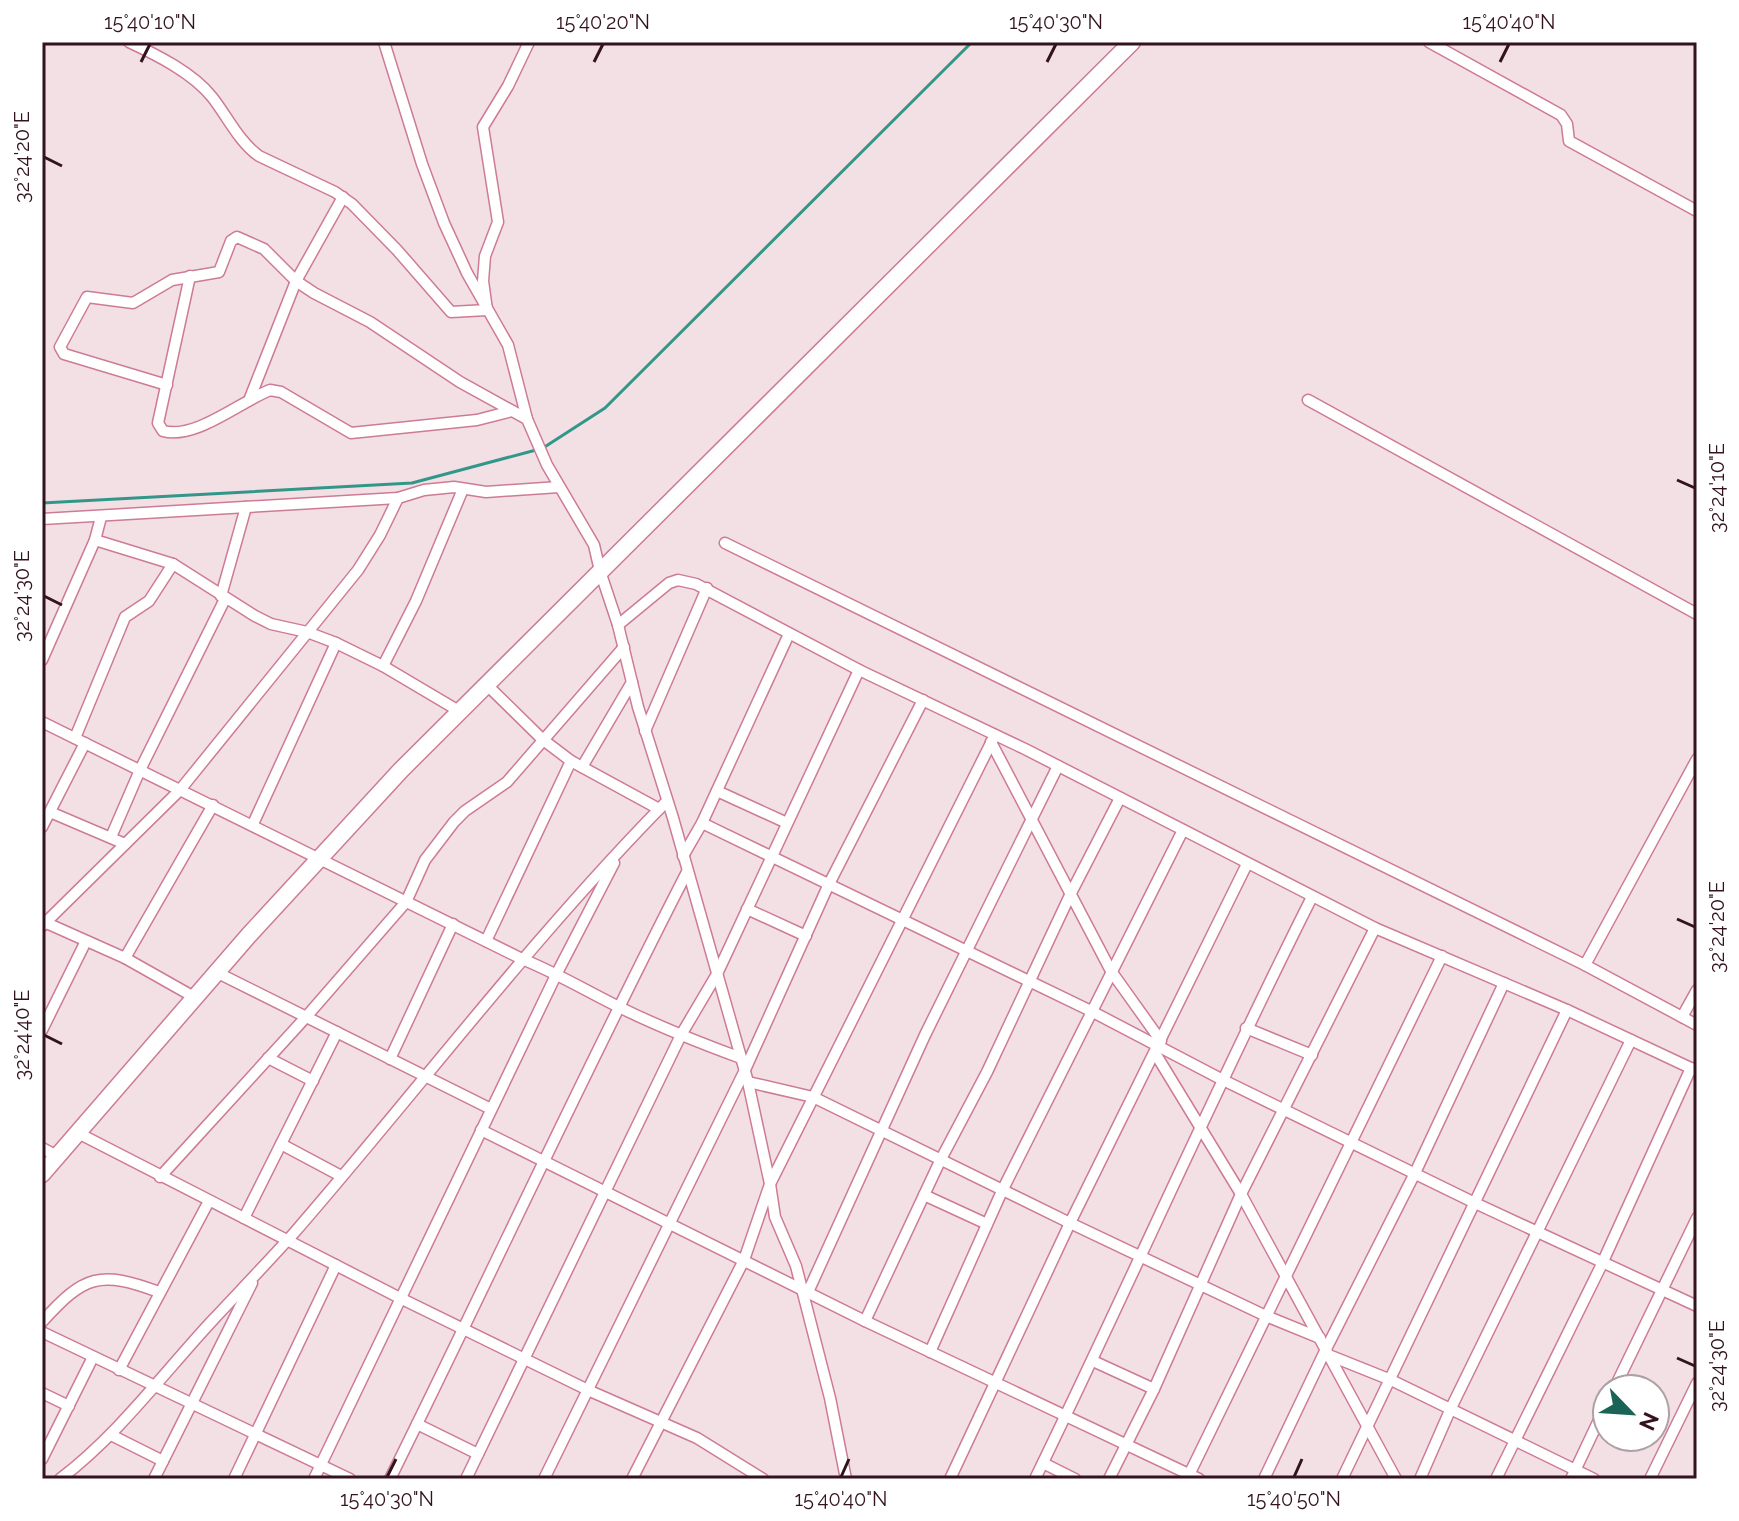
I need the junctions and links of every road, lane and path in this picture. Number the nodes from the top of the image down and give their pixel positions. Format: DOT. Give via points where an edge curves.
graph roads {
  1 [pos="129,42"];
  2 [pos="384,42"];
  3 [pos="529,42"];
  4 [pos="1132,42"];
  5 [pos="1429,42"];
  6 [pos="1121,49"];
  7 [pos="343,197"];
  8 [pos="1697,211"];
  9 [pos="190,276"];
  10 [pos="296,281"];
  11 [pos="487,310"];
  12 [pos="167,385"];
  13 [pos="250,398"];
  14 [pos="1308,400"];
  15 [pos="512,411"];
  16 [pos="527,419"];
  17 [pos="559,487"];
  18 [pos="463,489"];
  19 [pos="398,498"];
  20 [pos="246,507"];
  21 [pos="101,517"];
  22 [pos="42,519"];
  23 [pos="95,540"];
  24 [pos="725,543"];
  25 [pos="173,564"];
  26 [pos="600,571"];
  27 [pos="707,588"];
  28 [pos="223,598"];
  29 [pos="1697,614"];
  30 [pos="618,625"];
  31 [pos="307,632"];
  32 [pos="789,634"];
  33 [pos="336,643"];
  34 [pos="624,647"];
  35 [pos="42,660"];
  36 [pos="383,666"];
  37 [pos="859,670"];
  38 [pos="632,682"];
  39 [pos="486,684"];
  40 [pos="923,700"];
  41 [pos="459,711"];
  42 [pos="42,722"];
  43 [pos="645,731"];
  44 [pos="993,738"];
  45 [pos="542,739"];
  46 [pos="80,740"];
  47 [pos="1697,759"];
  48 [pos="571,761"];
  49 [pos="1058,766"];
  50 [pos="582,767"];
  51 [pos="140,770"];
  52 [pos="180,790"];
  53 [pos="717,791"];
  54 [pos="1120,798"];
  55 [pos="213,805"];
  56 [pos="663,805"];
  57 [pos="50,812"];
  58 [pos="1032,820"];
  59 [pos="702,823"];
  60 [pos="787,823"];
  61 [pos="253,824"];
  62 [pos="42,827"];
  63 [pos="1183,830"];
  64 [pos="111,837"];
  65 [pos="125,844"];
  66 [pos="622,847"];
  67 [pos="771,855"];
  68 [pos="683,856"];
  69 [pos="318,857"];
  70 [pos="1247,864"];
  71 [pos="687,872"];
  72 [pos="828,886"];
  73 [pos="1071,893"];
  74 [pos="1312,897"];
  75 [pos="406,902"];
  76 [pos="747,909"];
  77 [pos="902,922"];
  78 [pos="43,923"];
  79 [pos="453,924"];
  80 [pos="1375,928"];
  81 [pos="806,936"];
  82 [pos="86,941"];
  83 [pos="486,941"];
  84 [pos="965,952"];
  85 [pos="1442,956"];
  86 [pos="125,958"];
  87 [pos="522,959"];
  88 [pos="1585,965"];
  89 [pos="1111,971"];
  90 [pos="216,972"];
  91 [pos="557,973"];
  92 [pos="717,974"];
  93 [pos="1504,983"];
  94 [pos="1030,984"];
  95 [pos="1697,990"];
  96 [pos="194,997"];
  97 [pos="618,1006"];
  98 [pos="1567,1010"];
  99 [pos="1091,1011"];
  100 [pos="306,1017"];
  101 [pos="1682,1017"];
  102 [pos="1697,1025"];
  103 [pos="1246,1028"];
  104 [pos="42,1030"];
  105 [pos="337,1032"];
  106 [pos="681,1035"];
  107 [pos="1631,1040"];
  108 [pos="1158,1047"];
  109 [pos="1312,1055"];
  110 [pos="268,1058"];
  111 [pos="741,1058"];
  112 [pos="390,1059"];
  113 [pos="1694,1069"];
  114 [pos="425,1076"];
  115 [pos="746,1077"];
  116 [pos="1221,1079"];
  117 [pos="313,1081"];
  118 [pos="813,1097"];
  119 [pos="1285,1108"];
  120 [pos="491,1109"];
  121 [pos="1201,1127"];
  122 [pos="880,1129"];
  123 [pos="481,1130"];
  124 [pos="78,1133"];
  125 [pos="1352,1141"];
  126 [pos="281,1144"];
  127 [pos="50,1152"];
  128 [pos="940,1161"];
  129 [pos="545,1162"];
  130 [pos="1415,1173"];
  131 [pos="42,1174"];
  132 [pos="341,1176"];
  133 [pos="160,1177"];
  134 [pos="770,1184"];
  135 [pos="1002,1191"];
  136 [pos="606,1192"];
  137 [pos="1241,1194"];
  138 [pos="924,1195"];
  139 [pos="209,1201"];
  140 [pos="1475,1203"];
  141 [pos="244,1218"];
  142 [pos="1697,1218"];
  143 [pos="669,1223"];
  144 [pos="1070,1223"];
  145 [pos="987,1224"];
  146 [pos="1538,1231"];
  147 [pos="287,1240"];
  148 [pos="1139,1255"];
  149 [pos="744,1260"];
  150 [pos="1603,1260"];
  151 [pos="336,1265"];
  152 [pos="259,1271"];
  153 [pos="1286,1276"];
  154 [pos="1199,1282"];
  155 [pos="1662,1289"];
  156 [pos="805,1290"];
  157 [pos="159,1292"];
  158 [pos="400,1298"];
  159 [pos="1697,1306"];
  160 [pos="1266,1316"];
  161 [pos="865,1321"];
  162 [pos="42,1322"];
  163 [pos="464,1328"];
  164 [pos="42,1332"];
  165 [pos="1320,1338"];
  166 [pos="930,1352"];
  167 [pos="1328,1352"];
  168 [pos="93,1357"];
  169 [pos="525,1359"];
  170 [pos="1093,1361"];
  171 [pos="119,1370"];
  172 [pos="1622,1373"];
  173 [pos="1391,1380"];
  174 [pos="997,1382"];
  175 [pos="1697,1383"];
  176 [pos="152,1386"];
  177 [pos="1154,1389"];
  178 [pos="590,1391"];
  179 [pos="42,1393"];
  180 [pos="192,1405"];
  181 [pos="69,1406"];
  182 [pos="1451,1408"];
  183 [pos="1065,1417"];
  184 [pos="659,1423"];
  185 [pos="417,1424"];
  186 [pos="1368,1425"];
  187 [pos="255,1433"];
  188 [pos="111,1435"];
  189 [pos="1591,1436"];
  190 [pos="1514,1441"];
  191 [pos="1126,1445"];
  192 [pos="478,1454"];
  193 [pos="42,1459"];
  194 [pos="163,1461"];
  195 [pos="1043,1463"];
  196 [pos="322,1464"];
  197 [pos="1573,1474"];
  198 [pos="1192,1477"];
  199 [pos="60,1479"];
  200 [pos="154,1479"];
  201 [pos="234,1479"];
  202 [pos="314,1479"];
  203 [pos="350,1479"];
  204 [pos="390,1479"];
  205 [pos="466,1479"];
  206 [pos="544,1479"];
  207 [pos="632,1479"];
  208 [pos="763,1479"];
  209 [pos="846,1479"];
  210 [pos="950,1479"];
  211 [pos="1035,1479"];
  212 [pos="1075,1479"];
  213 [pos="1109,1479"];
  214 [pos="1264,1479"];
  215 [pos="1342,1479"];
  216 [pos="1396,1479"];
  217 [pos="1420,1479"];
  218 [pos="1496,1479"];
  219 [pos="1594,1479"];
  220 [pos="1650,1479"];
  1 -- 7 [label="street" via="206,90 259,156"];
  2 -- 11 [label="street" via="435,198"];
  3 -- 11 [label="street" via="483,127 498,222 485,256"];
  4 -- 6 [label="highway"];
  5 -- 8 [label="street" via="1561,115 1569,141"];
  6 -- 26 [label="highway"];
  7 -- 10 [label="street"];
  7 -- 11 [label="street" via="449,311"];
  9 -- 10 [label="street" via="219,272 237,237 264,249"];
  9 -- 12 [label="street"];
  9 -- 12 [label="street" via="166,282 133,303 87,297 60,347 64,354"];
  10 -- 13 [label="street"];
  10 -- 15 [label="street"];
  11 -- 16 [label="street" via="508,345"];
  12 -- 13 [label="street" via="158,425 167,433 213,420"];
  13 -- 15 [label="street" via="270,390 281,392 351,433 477,420"];
  14 -- 29 [label="street"];
  15 -- 16 [label="street"];
  16 -- 17 [label="street"];
  17 -- 18 [label="street"];
  17 -- 26 [label="street" via="591,539"];
  18 -- 19 [label="street" via="424,490"];
  18 -- 36 [label="street"];
  19 -- 20 [label="street"];
  19 -- 31 [label="street" via="365,560"];
  20 -- 21 [label="street"];
  20 -- 28 [label="street"];
  21 -- 22 [label="street"];
  21 -- 23 [label="street"];
  23 -- 25 [label="street"];
  23 -- 35 [label="street"];
  24 -- 88 [label="street"];
  25 -- 28 [label="street"];
  25 -- 46 [label="street" via="149,601 125,617"];
  26 -- 30 [label="street"];
  26 -- 39 [label="highway"];
  27 -- 30 [label="street" via="687,581 669,583"];
  27 -- 32 [label="street"];
  27 -- 43 [label="street"];
  28 -- 31 [label="street" via="271,624"];
  28 -- 51 [label="street"];
  30 -- 34 [label="street"];
  31 -- 33 [label="street"];
  31 -- 52 [label="street"];
  32 -- 37 [label="street"];
  32 -- 53 [label="street"];
  33 -- 36 [label="street"];
  33 -- 61 [label="street"];
  34 -- 38 [label="street"];
  34 -- 45 [label="street"];
  36 -- 41 [label="street"];
  37 -- 40 [label="street"];
  37 -- 60 [label="street"];
  38 -- 43 [label="street"];
  38 -- 50 [label="street"];
  39 -- 41 [label="highway"];
  39 -- 45 [label="street"];
  40 -- 44 [label="street"];
  40 -- 72 [label="street"];
  41 -- 69 [label="highway"];
  42 -- 46 [label="street"];
  43 -- 56 [label="street"];
  44 -- 49 [label="street"];
  44 -- 58 [label="street"];
  44 -- 77 [label="street"];
  45 -- 48 [label="street"];
  45 -- 75 [label="street" via="502,787 454,822 425,860"];
  46 -- 51 [label="street"];
  46 -- 57 [label="street"];
  47 -- 88 [label="street"];
  48 -- 50 [label="street"];
  48 -- 83 [label="street"];
  49 -- 54 [label="street"];
  49 -- 58 [label="street"];
  50 -- 56 [label="street"];
  51 -- 52 [label="street"];
  51 -- 64 [label="street"];
  52 -- 55 [label="street"];
  52 -- 65 [label="street"];
  53 -- 59 [label="street"];
  53 -- 60 [label="street"];
  54 -- 63 [label="street"];
  54 -- 73 [label="street"];
  55 -- 61 [label="street"];
  55 -- 86 [label="street"];
  56 -- 66 [label="street"];
  56 -- 68 [label="street"];
  57 -- 62 [label="street"];
  57 -- 64 [label="street"];
  58 -- 73 [label="street"];
  58 -- 84 [label="street"];
  59 -- 67 [label="street"];
  59 -- 68 [label="street"];
  60 -- 67 [label="street"];
  61 -- 69 [label="street"];
  63 -- 70 [label="street"];
  63 -- 89 [label="street"];
  64 -- 65 [label="street"];
  65 -- 78 [label="street"];
  66 -- 87 [label="street"];
  66 -- 91 [label="street"];
  67 -- 72 [label="street"];
  67 -- 76 [label="street"];
  68 -- 71 [label="street"];
  69 -- 75 [label="street"];
  69 -- 90 [label="highway"];
  70 -- 74 [label="street"];
  70 -- 108 [label="street"];
  71 -- 92 [label="street"];
  71 -- 97 [label="street"];
  72 -- 77 [label="street"];
  72 -- 81 [label="street"];
  73 -- 89 [label="street"];
  73 -- 94 [label="street"];
  74 -- 80 [label="street"];
  74 -- 103 [label="street"];
  75 -- 79 [label="street"];
  75 -- 100 [label="street"];
  76 -- 81 [label="street"];
  76 -- 92 [label="street"];
  77 -- 84 [label="street"];
  77 -- 118 [label="street"];
  78 -- 82 [label="street"];
  79 -- 83 [label="street"];
  79 -- 112 [label="street"];
  80 -- 85 [label="street"];
  80 -- 109 [label="street"];
  81 -- 115 [label="street"];
  82 -- 86 [label="street"];
  82 -- 104 [label="street"];
  83 -- 87 [label="street"];
  84 -- 94 [label="street"];
  84 -- 122 [label="street"];
  85 -- 93 [label="street"];
  85 -- 125 [label="street"];
  86 -- 96 [label="street"];
  87 -- 91 [label="street"];
  87 -- 114 [label="street"];
  88 -- 101 [label="street"];
  89 -- 99 [label="street"];
  89 -- 108 [label="street"];
  90 -- 96 [label="highway"];
  90 -- 100 [label="street"];
  91 -- 97 [label="street"];
  91 -- 120 [label="street"];
  92 -- 106 [label="street"];
  92 -- 111 [label="street"];
  93 -- 98 [label="street"];
  93 -- 130 [label="street"];
  94 -- 99 [label="street"];
  94 -- 128 [label="street"];
  95 -- 101 [label="street"];
  96 -- 124 [label="highway"];
  97 -- 106 [label="street"];
  97 -- 129 [label="street"];
  98 -- 107 [label="street"];
  98 -- 140 [label="street"];
  99 -- 108 [label="street"];
  99 -- 135 [label="street"];
  100 -- 105 [label="street"];
  100 -- 110 [label="street"];
  101 -- 102 [label="street"];
  103 -- 109 [label="street"];
  103 -- 116 [label="street"];
  105 -- 112 [label="street"];
  105 -- 117 [label="street"];
  106 -- 111 [label="street"];
  106 -- 136 [label="street"];
  107 -- 113 [label="street"];
  107 -- 146 [label="street"];
  108 -- 116 [label="street"];
  108 -- 121 [label="street"];
  108 -- 144 [label="street"];
  109 -- 119 [label="street"];
  110 -- 117 [label="street"];
  110 -- 133 [label="street"];
  111 -- 115 [label="street"];
  112 -- 114 [label="street"];
  113 -- 150 [label="street"];
  114 -- 120 [label="street"];
  114 -- 132 [label="street"];
  115 -- 118 [label="street"];
  115 -- 134 [label="street"];
  115 -- 143 [label="street"];
  116 -- 119 [label="street"];
  116 -- 121 [label="street"];
  117 -- 126 [label="street"];
  118 -- 122 [label="street"];
  118 -- 134 [label="street"];
  119 -- 125 [label="street"];
  119 -- 137 [label="street"];
  120 -- 123 [label="street"];
  121 -- 137 [label="street"];
  121 -- 148 [label="street"];
  122 -- 128 [label="street"];
  122 -- 156 [label="street"];
  123 -- 129 [label="street"];
  123 -- 158 [label="street"];
  124 -- 127 [label="highway"];
  124 -- 133 [label="street"];
  125 -- 130 [label="street"];
  125 -- 153 [label="street"];
  126 -- 132 [label="street"];
  126 -- 141 [label="street"];
  127 -- 131 [label="highway"];
  128 -- 135 [label="street"];
  128 -- 138 [label="street"];
  129 -- 136 [label="street"];
  129 -- 163 [label="street"];
  130 -- 140 [label="street"];
  130 -- 167 [label="street"];
  132 -- 147 [label="street"];
  133 -- 139 [label="street"];
  134 -- 149 [label="street"];
  134 -- 156 [label="street" via="775,1217"];
  135 -- 144 [label="street"];
  135 -- 145 [label="street"];
  136 -- 143 [label="street"];
  136 -- 169 [label="street"];
  137 -- 153 [label="street"];
  137 -- 154 [label="street"];
  138 -- 145 [label="street"];
  138 -- 161 [label="street"];
  139 -- 141 [label="street"];
  139 -- 157 [label="street"];
  140 -- 146 [label="street"];
  140 -- 173 [label="street"];
  141 -- 147 [label="street"];
  142 -- 155 [label="street"];
  143 -- 149 [label="street"];
  143 -- 178 [label="street"];
  144 -- 148 [label="street"];
  144 -- 174 [label="street"];
  145 -- 166 [label="street"];
  146 -- 150 [label="street"];
  146 -- 182 [label="street"];
  147 -- 151 [label="street"];
  147 -- 152 [label="street"];
  148 -- 154 [label="street"];
  148 -- 170 [label="street"];
  149 -- 156 [label="street"];
  149 -- 184 [label="street"];
  150 -- 155 [label="street"];
  150 -- 190 [label="street"];
  151 -- 158 [label="street"];
  151 -- 187 [label="street"];
  152 -- 176 [label="street"];
  152 -- 180 [label="street"];
  153 -- 160 [label="street"];
  153 -- 165 [label="street"];
  154 -- 160 [label="street"];
  154 -- 177 [label="street"];
  155 -- 159 [label="street"];
  155 -- 172 [label="street"];
  156 -- 161 [label="street"];
  156 -- 209 [label="street"];
  157 -- 162 [label="street" via="94,1279 64,1297"];
  157 -- 171 [label="street"];
  158 -- 163 [label="street"];
  158 -- 196 [label="street"];
  160 -- 165 [label="street"];
  160 -- 198 [label="street"];
  161 -- 166 [label="street"];
  163 -- 169 [label="street"];
  163 -- 185 [label="street"];
  164 -- 168 [label="street"];
  165 -- 167 [label="street"];
  166 -- 174 [label="street"];
  167 -- 173 [label="street"];
  167 -- 186 [label="street"];
  167 -- 214 [label="street"];
  168 -- 171 [label="street"];
  168 -- 181 [label="street"];
  169 -- 178 [label="street"];
  169 -- 192 [label="street"];
  170 -- 177 [label="street"];
  170 -- 183 [label="street"];
  171 -- 176 [label="street"];
  173 -- 182 [label="street"];
  173 -- 186 [label="street"];
  174 -- 183 [label="street"];
  174 -- 210 [label="street"];
  175 -- 220 [label="street"];
  176 -- 180 [label="street"];
  176 -- 188 [label="street"];
  177 -- 191 [label="street"];
  178 -- 184 [label="street"];
  178 -- 206 [label="street"];
  179 -- 181 [label="street"];
  180 -- 187 [label="street"];
  180 -- 194 [label="street"];
  181 -- 193 [label="street"];
  182 -- 190 [label="street"];
  182 -- 217 [label="street"];
  183 -- 191 [label="street"];
  183 -- 195 [label="street"];
  184 -- 207 [label="street"];
  184 -- 208 [label="street" via="697,1438"];
  185 -- 192 [label="street"];
  185 -- 204 [label="street"];
  186 -- 215 [label="street"];
  186 -- 216 [label="street"];
  187 -- 196 [label="street"];
  187 -- 201 [label="street"];
  188 -- 194 [label="street"];
  188 -- 199 [label="street"];
  189 -- 197 [label="street"];
  190 -- 197 [label="street"];
  190 -- 218 [label="street"];
  191 -- 198 [label="street"];
  191 -- 213 [label="street"];
  192 -- 205 [label="street"];
  194 -- 200 [label="street"];
  195 -- 211 [label="street"];
  195 -- 212 [label="street"];
  196 -- 202 [label="street"];
  196 -- 203 [label="street"];
  197 -- 219 [label="street"];
}
